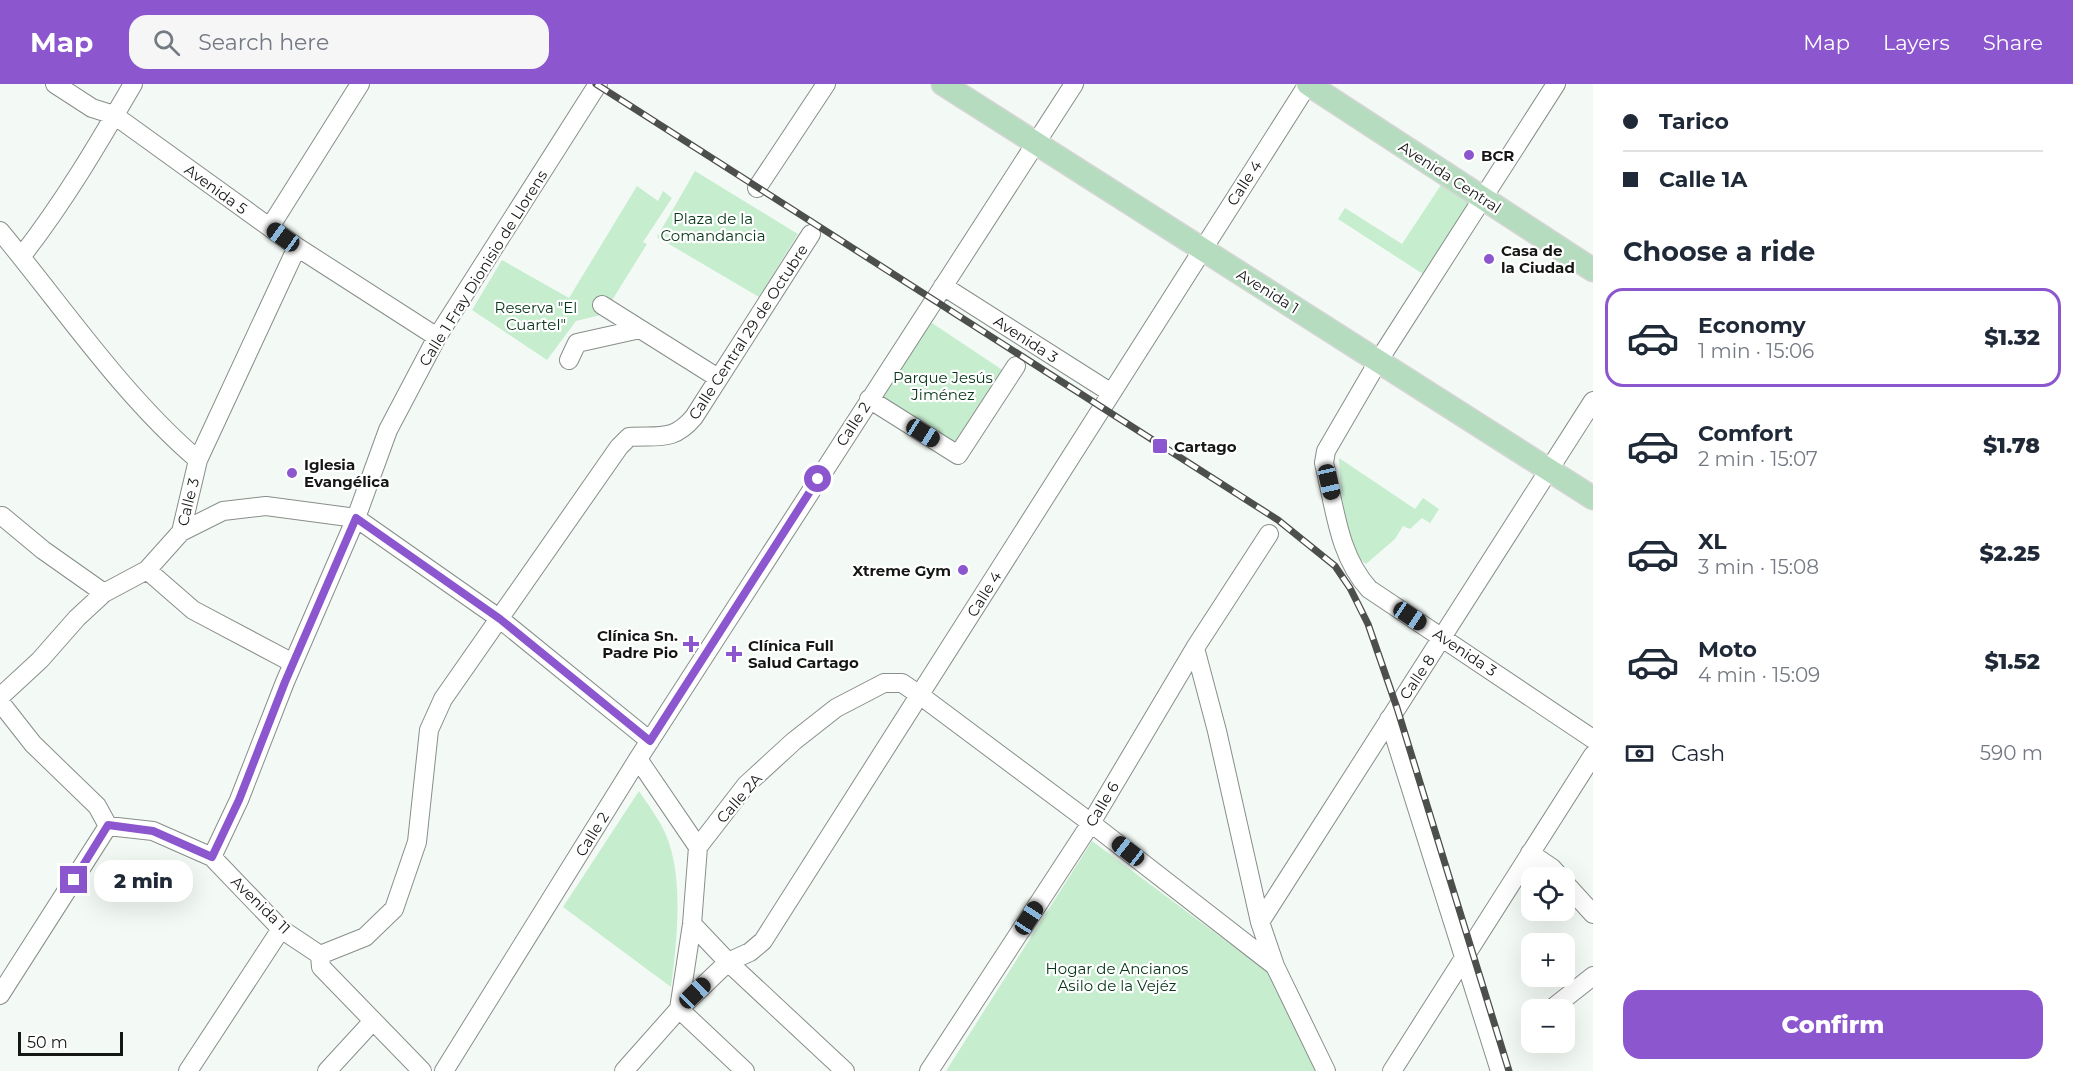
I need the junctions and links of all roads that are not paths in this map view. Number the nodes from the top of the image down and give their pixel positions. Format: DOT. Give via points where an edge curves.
graph roads {
  1 [pos="55,84"];
  2 [pos="133,84"];
  3 [pos="360,84"];
  4 [pos="598,84"];
  5 [pos="826,84"];
  6 [pos="943,84"];
  7 [pos="1074,84"];
  8 [pos="1308,84"];
  9 [pos="1556,84"];
  10 [pos="114,115"];
  11 [pos="1036,144"];
  12 [pos="757,188"];
  13 [pos="1484,199"];
  14 [pos="270,227"];
  15 [pos="811,234"];
  16 [pos="8,247"];
  17 [pos="297,247"];
  18 [pos="1202,249"];
  19 [pos="1593,270"];
  20 [pos="943,286"];
  21 [pos="602,305"];
  22 [pos="640,329"];
  23 [pos="437,337"];
  24 [pos="569,360"];
  25 [pos="1379,360"];
  26 [pos="1016,366"];
  27 [pos="718,378"];
  28 [pos="1110,392"];
  29 [pos="869,399"];
  30 [pos="1593,401"];
  31 [pos="1588,420"];
  32 [pos="198,460"];
  33 [pos="1549,469"];
  34 [pos="1593,498"];
  35 [pos="2,516"];
  36 [pos="356,518"];
  37 [pos="181,532"];
  38 [pos="1269,534"];
  39 [pos="147,570"];
  40 [pos="104,593"];
  41 [pos="500,619"];
  42 [pos="1443,638"];
  43 [pos="1195,648"];
  44 [pos="293,663"];
  45 [pos="921,696"];
  46 [pos="0,697"];
  47 [pos="0,702"];
  48 [pos="1389,719"];
  49 [pos="1593,739"];
  50 [pos="650,741"];
  51 [pos="1593,755"];
  52 [pos="638,759"];
  53 [pos="1091,823"];
  54 [pos="108,825"];
  55 [pos="698,847"];
  56 [pos="1530,853"];
  57 [pos="212,857"];
  58 [pos="1551,867"];
  59 [pos="1575,894"];
  60 [pos="1593,914"];
  61 [pos="1260,922"];
  62 [pos="692,924"];
  63 [pos="281,929"];
  64 [pos="320,955"];
  65 [pos="1463,960"];
  66 [pos="728,962"];
  67 [pos="1275,966"];
  68 [pos="1593,976"];
  69 [pos="1,990"];
  70 [pos="1564,999"];
  71 [pos="679,1010"];
  72 [pos="373,1022"];
  73 [pos="188,1071"];
  74 [pos="327,1071"];
  75 [pos="422,1071"];
  76 [pos="444,1071"];
  77 [pos="624,1071"];
  78 [pos="745,1071"];
  79 [pos="845,1071"];
  80 [pos="929,1071"];
  81 [pos="1326,1071"];
  82 [pos="1392,1071"];
  83 [pos="1500,1071"];
  1 -- 10 [label="street, Avenida 5" via="92,108"];
  2 -- 10 [label="street"];
  3 -- 14 [label="street"];
  4 -- 23 [label="street, Calle 1 Fray Dionisio de Llorens"];
  5 -- 12 [label="street"];
  6 -- 11 [label="main road, Avenida 1"];
  7 -- 11 [label="street, Calle 2"];
  8 -- 13 [label="main road, Avenida Central"];
  8 -- 18 [label="street, Calle 4"];
  9 -- 13 [label="street"];
  10 -- 14 [label="street, Avenida 5"];
  10 -- 16 [label="street" via="52,218"];
  11 -- 18 [label="main road, Avenida 1"];
  11 -- 20 [label="street, Calle 2"];
  13 -- 19 [label="main road, Avenida Central"];
  13 -- 25 [label="street"];
  14 -- 17 [label="street, Avenida 5"];
  15 -- 27 [label="street, Calle Central 29 de Octubre"];
  16 -- 32 [label="street" via="108,365"];
  17 -- 23 [label="street, Avenida 5"];
  17 -- 32 [label="street, Calle 3"];
  18 -- 25 [label="main road, Avenida 1"];
  18 -- 28 [label="street, Calle 4"];
  20 -- 28 [label="street, Avenida 3"];
  20 -- 29 [label="street, Calle 2"];
  21 -- 22 [label="street"];
  22 -- 24 [label="street" via="577,343"];
  22 -- 27 [label="street"];
  23 -- 36 [label="street, Calle 1 Fray Dionisio de Llorens" via="388,430"];
  25 -- 33 [label="main road, Avenida 1"];
  25 -- 42 [label="street, Avenida 3" via="1326,451 1324,463 1346,557 1355,574 1370,589"];
  26 -- 29 [label="street" via="958,455"];
  27 -- 41 [label="street, Calle Central 29 de Octubre" via="684,429 672,436 629,437 619,447"];
  28 -- 45 [label="street, Calle 4"];
  29 -- 50 [label="street, Calle 2"];
  30 -- 31 [label="street, Calle 8"];
  31 -- 33 [label="street, Calle 8"];
  32 -- 37 [label="street, Calle 3"];
  33 -- 34 [label="main road, Avenida 1"];
  33 -- 42 [label="street, Calle 8"];
  35 -- 40 [label="street"];
  36 -- 37 [label="street" via="266,506 223,511"];
  36 -- 41 [label="street"];
  36 -- 44 [label="street, Calle 1 Fray Dionisio de Llorens"];
  37 -- 39 [label="street, Calle 3"];
  38 -- 43 [label="street, Calle 6"];
  39 -- 40 [label="street, Calle 3"];
  39 -- 44 [label="street" via="193,610"];
  40 -- 46 [label="street, Calle 3"];
  41 -- 50 [label="street"];
  41 -- 64 [label="street, Calle Central 29 de Octubre" via="443,699 429,730 417,842 394,909 365,937"];
  42 -- 48 [label="street, Calle 8"];
  42 -- 49 [label="street, Avenida 3"];
  43 -- 53 [label="street, Calle 6"];
  43 -- 61 [label="street"];
  44 -- 57 [label="street, Calle 1 Fray Dionisio de Llorens"];
  45 -- 53 [label="street, Calle 2A"];
  45 -- 55 [label="street, Calle 2A" via="902,683 884,683 836,708 746,785"];
  45 -- 66 [label="street, Calle 4" via="764,941"];
  47 -- 54 [label="street" via="33,744 97,806"];
  48 -- 61 [label="street, Calle 8"];
  48 -- 65 [label="street"];
  50 -- 52 [label="street, Calle 2"];
  51 -- 56 [label="street"];
  52 -- 55 [label="street"];
  52 -- 76 [label="street, Calle 2"];
  53 -- 67 [label="street, Calle 2A"];
  53 -- 80 [label="street, Calle 6"];
  54 -- 57 [label="street, Avenida 11" via="153,831"];
  54 -- 69 [label="street"];
  55 -- 62 [label="street"];
  56 -- 58 [label="street"];
  56 -- 65 [label="street"];
  57 -- 63 [label="street, Avenida 11"];
  59 -- 60 [label="street"];
  61 -- 67 [label="street"];
  62 -- 66 [label="street"];
  62 -- 71 [label="street"];
  63 -- 64 [label="street, Avenida 11"];
  63 -- 73 [label="street"];
  64 -- 72 [label="street, Avenida 11" via="321,967"];
  65 -- 82 [label="street"];
  65 -- 83 [label="street"];
  66 -- 71 [label="street, Calle 4"];
  66 -- 79 [label="street"];
  67 -- 81 [label="street"];
  68 -- 70 [label="street"];
  71 -- 77 [label="street, Calle 4"];
  71 -- 78 [label="street"];
  72 -- 74 [label="street"];
  72 -- 75 [label="street, Avenida 11"];
}
